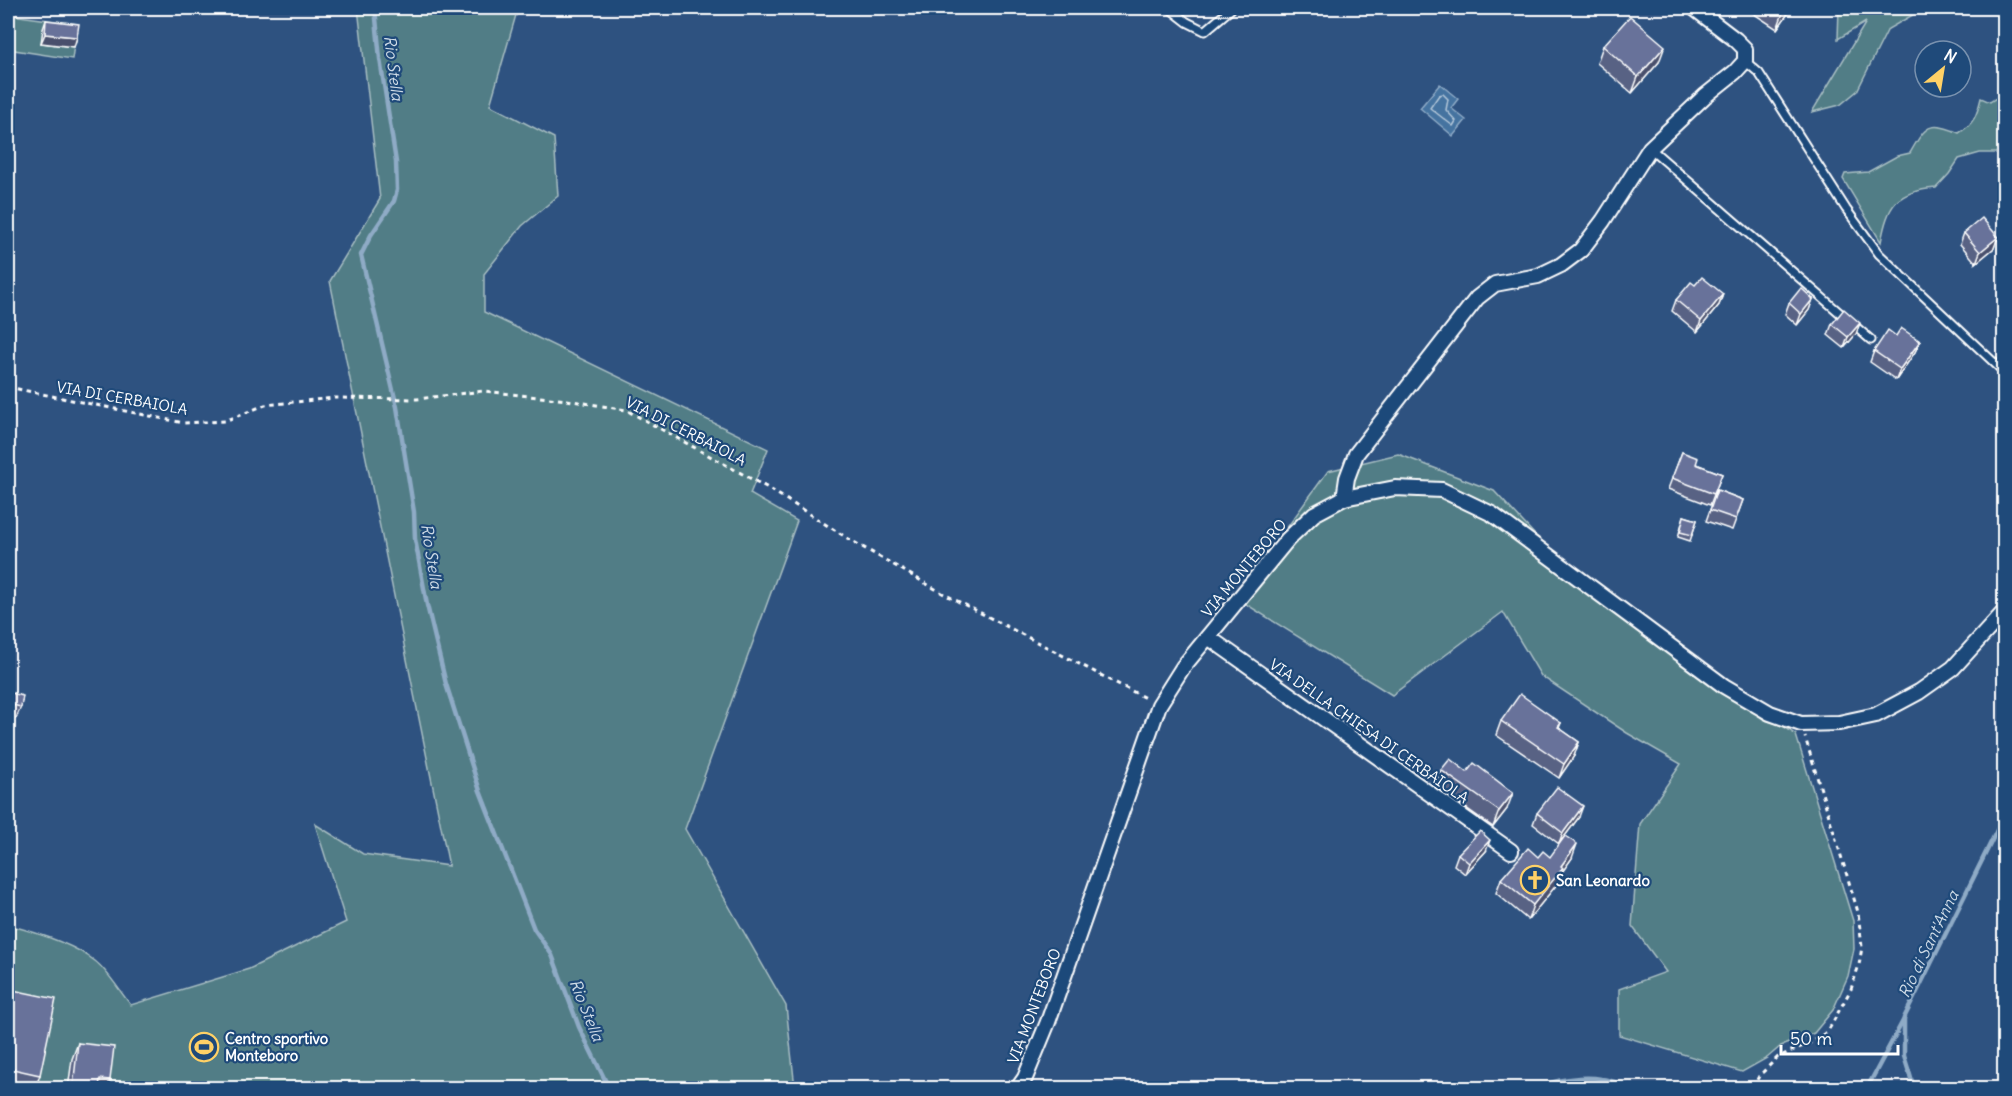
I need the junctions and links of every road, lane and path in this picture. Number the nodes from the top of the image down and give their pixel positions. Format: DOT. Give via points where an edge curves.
graph roads {
  1 [pos="1169,8"];
  2 [pos="1232,8"];
  3 [pos="1694,8"];
  4 [pos="1745,61"];
  5 [pos="1650,148"];
  6 [pos="1871,340"];
  7 [pos="2004,372"];
  8 [pos="8,387"];
  9 [pos="1344,498"];
  10 [pos="2004,612"];
  11 [pos="1208,638"];
  12 [pos="1159,705"];
  13 [pos="1801,724"];
  14 [pos="1511,851"];
  15 [pos="1018,1089"];
  16 [pos="1753,1089"];
  1 -- 2 [label="lane" via="1205,31"];
  3 -- 4 [label="street" via="1736,40 1744,49"];
  4 -- 5 [label="street"];
  4 -- 7 [label="lane" via="1759,73 1846,210 1879,254"];
  5 -- 6 [label="lane"];
  5 -- 9 [label="street" via="1581,250 1538,276 1495,284 1477,298 1356,454"];
  8 -- 12 [label="path, VIA DI CERBAIOLA" via="184,423 225,421 265,405 334,398 417,399 483,391 626,410 768,488 945,594"];
  9 -- 11 [label="street, VIA MONTEBORO" via="1314,514 1288,539"];
  9 -- 13 [label="street, VIA MONTEBORO" via="1395,488 1442,490 1492,514 1724,686 1770,713"];
  10 -- 13 [label="street, VIA MONTEBORO" via="1953,668 1918,692 1876,715 1839,723"];
  11 -- 12 [label="street, VIA MONTEBORO" via="1183,667"];
  11 -- 14 [label="street, VIA DELLA CHIESA DI CERBAIOLA"];
  12 -- 15 [label="street, VIA MONTEBORO" via="1048,1022"];
  13 -- 16 [label="path" via="1858,912 1863,947 1851,989 1828,1031 1778,1057 1759,1076"];
}
